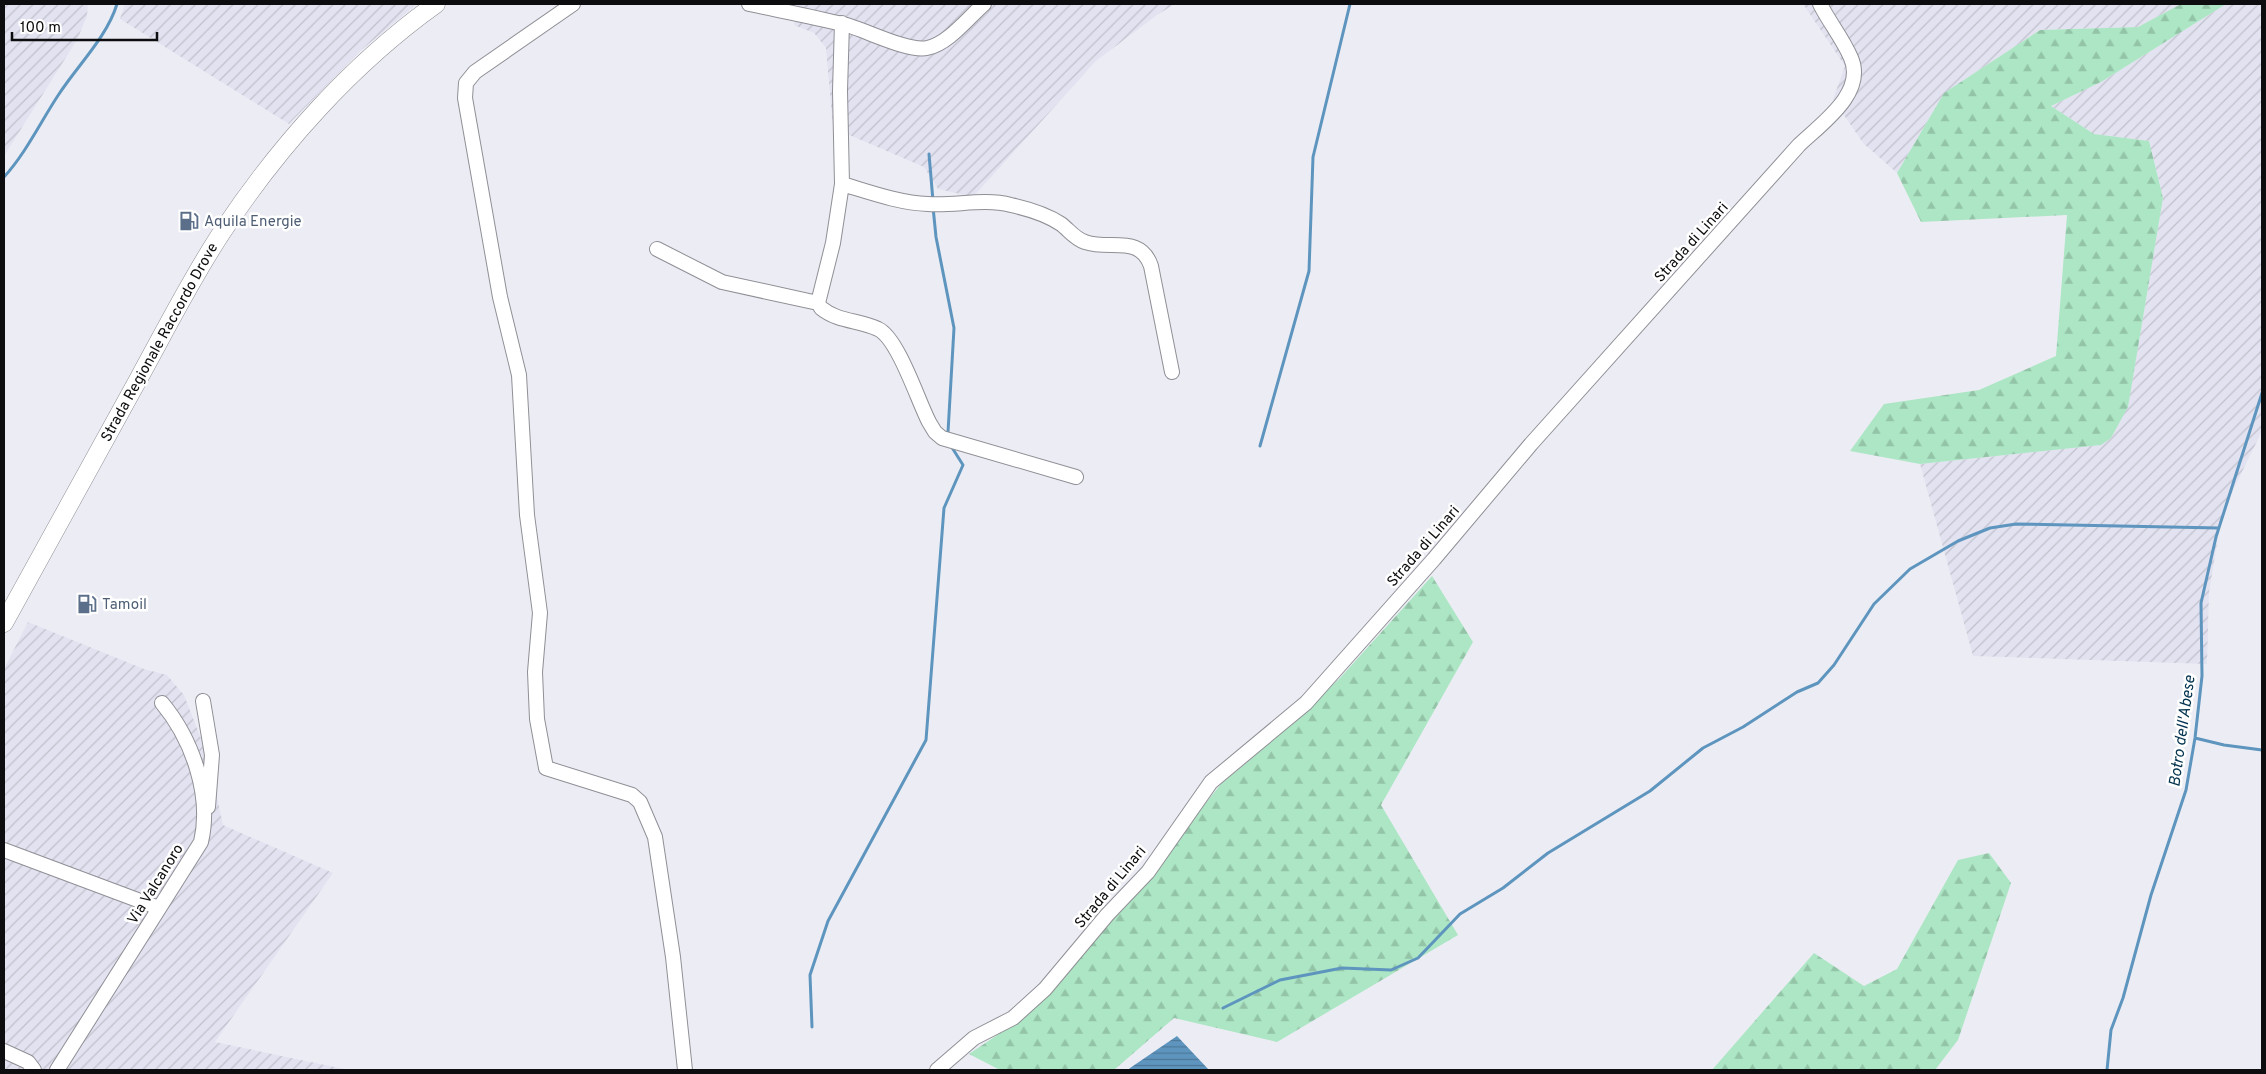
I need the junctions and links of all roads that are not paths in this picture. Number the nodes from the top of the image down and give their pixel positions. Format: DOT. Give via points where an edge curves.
graph roads {
  1 [pos="419,4"];
  2 [pos="436,4"];
  3 [pos="573,4"];
  4 [pos="749,4"];
  5 [pos="772,4"];
  6 [pos="781,4"];
  7 [pos="786,4"];
  8 [pos="790,4"];
  9 [pos="984,4"];
  10 [pos="1820,4"];
  11 [pos="807,9"];
  12 [pos="847,25"];
  13 [pos="336,91"];
  14 [pos="842,184"];
  15 [pos="657,249"];
  16 [pos="818,303"];
  17 [pos="1172,372"];
  18 [pos="1076,477"];
  19 [pos="4,623"];
  20 [pos="203,701"];
  21 [pos="162,703"];
  22 [pos="205,825"];
  23 [pos="4,850"];
  24 [pos="159,908"];
  25 [pos="4,1051"];
  26 [pos="34,1070"];
  27 [pos="57,1070"];
  28 [pos="685,1070"];
  29 [pos="937,1070"];
  1 -- 13 [label="main road" via="353,64"];
  2 -- 13 [label="main road, Strada Regionale Raccordo Drove"];
  3 -- 28 [label="street" via="474,72 466,83 466,98 500,297 519,375 527,515 540,613 535,672 537,719 546,768 632,795 640,802 655,837 673,956"];
  4 -- 11 [label="street"];
  5 -- 6 [label="street"];
  7 -- 11 [label="street"];
  8 -- 11 [label="street"];
  9 -- 12 [label="street" via="949,35 926,48 912,47"];
  10 -- 29 [label="street, Strada di Linari" via="1851,57 1856,72 1853,86 1842,103 1799,145 1531,444 1306,703 1211,782 1148,872 1107,915 1046,989 1013,1018 974,1038"];
  11 -- 12 [label="street"];
  12 -- 14 [label="street" via="840,91"];
  13 -- 19 [label="main road, Strada Regionale Raccordo Drove" via="282,152 221,233"];
  14 -- 16 [label="street" via="833,243"];
  14 -- 17 [label="street" via="932,204 984,201 1010,204 1044,214 1084,242 1133,246 1141,250 1151,266"];
  15 -- 16 [label="street" via="722,282"];
  16 -- 18 [label="street" via="825,311 854,323 875,327 886,335 929,422 942,438"];
  20 -- 22 [label="street" via="212,755"];
  21 -- 22 [label="street, Via Valcanoro" via="179,727 197,772 205,808"];
  22 -- 24 [label="street, Via Valcanoro" via="201,842"];
  23 -- 24 [label="street"];
  24 -- 27 [label="street, Via Valcanoro"];
  25 -- 26 [label="street" via="28,1062"];
}
